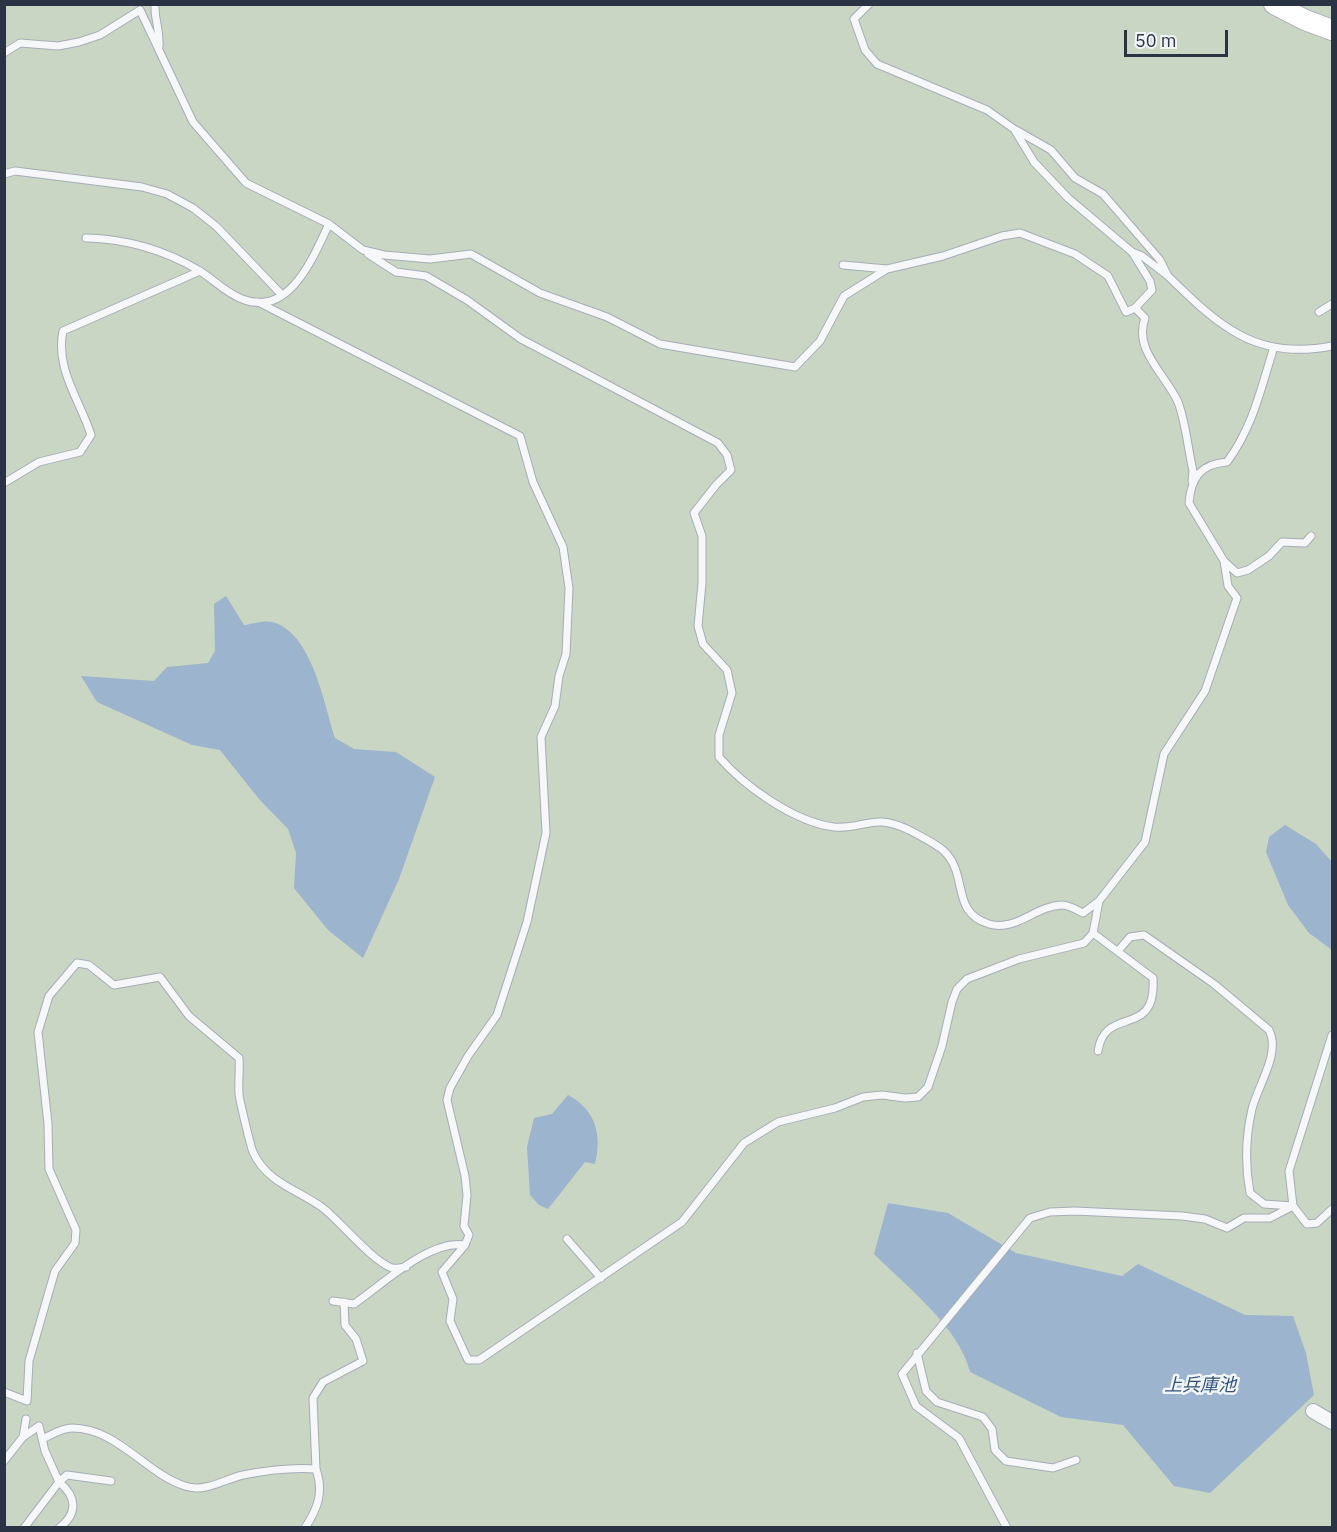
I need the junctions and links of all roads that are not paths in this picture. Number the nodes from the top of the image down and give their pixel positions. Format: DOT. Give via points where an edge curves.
graph roads {
  1 [pos="155,4"];
  2 [pos="869,4"];
  3 [pos="1274,4"];
  4 [pos="1332,30"];
  5 [pos="159,47"];
  6 [pos="4,52"];
  7 [pos="1014,129"];
  8 [pos="4,174"];
  9 [pos="329,224"];
  10 [pos="86,238"];
  11 [pos="363,250"];
  12 [pos="1132,252"];
  13 [pos="843,265"];
  14 [pos="887,269"];
  15 [pos="200,271"];
  16 [pos="1168,276"];
  17 [pos="282,295"];
  18 [pos="258,302"];
  19 [pos="1332,304"];
  20 [pos="1135,308"];
  21 [pos="1319,312"];
  22 [pos="1332,346"];
  23 [pos="1274,347"];
  24 [pos="1192,482"];
  25 [pos="4,483"];
  26 [pos="1311,536"];
  27 [pos="1224,561"];
  28 [pos="1099,901"];
  29 [pos="1093,933"];
  30 [pos="1118,951"];
  31 [pos="1332,1035"];
  32 [pos="1098,1051"];
  33 [pos="1293,1206"];
  34 [pos="1332,1209"];
  35 [pos="567,1239"];
  36 [pos="465,1245"];
  37 [pos="406,1267"];
  38 [pos="601,1278"];
  39 [pos="333,1301"];
  40 [pos="344,1302"];
  41 [pos="917,1353"];
  42 [pos="4,1392"];
  43 [pos="1313,1412"];
  44 [pos="27,1419"];
  45 [pos="1332,1422"];
  46 [pos="23,1437"];
  47 [pos="42,1439"];
  48 [pos="1076,1460"];
  49 [pos="4,1461"];
  50 [pos="316,1469"];
  51 [pos="111,1481"];
  52 [pos="59,1482"];
  53 [pos="24,1527"];
  54 [pos="59,1527"];
  55 [pos="305,1527"];
  56 [pos="1007,1527"];
  1 -- 5 [label="lane"];
  2 -- 7 [label="lane" via="854,19 865,50 877,64 987,110"];
  3 -- 4 [label="street"];
  5 -- 6 [label="lane" via="140,10 100,35 79,42 58,46 20,44"];
  5 -- 9 [label="lane" via="193,122 246,183"];
  7 -- 12 [label="lane" via="1034,162 1068,198"];
  7 -- 16 [label="lane" via="1052,150 1075,178 1103,194 1160,260"];
  8 -- 17 [label="lane" via="15,171 142,186 167,194 216,226"];
  9 -- 11 [label="lane"];
  9 -- 17 [label="lane" via="305,273"];
  10 -- 15 [label="lane" via="115,239 158,251"];
  11 -- 14 [label="lane" via="408,258 471,254 540,293 588,309 660,344 795,367 820,341 844,296"];
  11 -- 28 [label="lane" via="396,272 426,276 521,339 718,443 728,454 731,470 694,513 702,536 698,626 703,644 727,670 732,693 719,735 719,757 735,775 810,821 836,827 883,820 908,830 944,852 957,872 965,908 986,923 1001,928 1046,908 1064,905 1083,913"];
  12 -- 16 [label="lane"];
  12 -- 20 [label="lane" via="1152,290"];
  13 -- 14 [label="lane"];
  14 -- 20 [label="lane" via="1020,233 1075,254 1108,276 1126,312"];
  15 -- 18 [label="lane" via="242,300"];
  15 -- 25 [label="lane" via="63,331 65,376 80,402 90,435 80,452 39,462"];
  16 -- 23 [label="lane" via="1240,338"];
  17 -- 18 [label="lane" via="271,302"];
  18 -- 36 [label="lane" via="520,436 533,482 563,547 569,588 566,654 555,706 541,737 546,833 526,922 497,1015 468,1056 447,1100 465,1176 464,1226 469,1235"];
  19 -- 21 [label="lane"];
  20 -- 24 [label="lane" via="1145,318 1142,342 1178,403"];
  22 -- 23 [label="lane" via="1293,351"];
  23 -- 24 [label="lane" via="1250,426 1238,447 1227,462 1212,463"];
  24 -- 27 [label="lane" via="1189,503"];
  26 -- 27 [label="lane" via="1305,543 1282,542 1248,570 1237,573"];
  27 -- 28 [label="lane" via="1228,586 1237,598 1219,655 1205,691 1164,754 1145,842"];
  28 -- 29 [label="lane"];
  29 -- 30 [label="lane"];
  29 -- 38 [label="lane" via="1084,943 1019,959 967,979 957,989 928,1087 918,1097 863,1097 778,1122 744,1143 682,1222"];
  30 -- 32 [label="lane" via="1153,978 1154,996 1150,1007 1140,1015 1104,1031"];
  30 -- 33 [label="lane" via="1130,937 1144,935 1214,984 1269,1030 1273,1053 1252,1110 1248,1181 1250,1193 1264,1204"];
  31 -- 33 [label="lane" via="1289,1171"];
  33 -- 34 [label="lane" via="1307,1224 1317,1223"];
  33 -- 41 [label="lane" via="1270,1218 1244,1218 1227,1228 1182,1216 1050,1212 1030,1218"];
  35 -- 38 [label="lane"];
  36 -- 37 [label="lane" via="442,1246"];
  36 -- 38 [label="lane" via="442,1272 453,1299 450,1321 468,1360 479,1360"];
  37 -- 40 [label="lane" via="354,1304"];
  37 -- 42 [label="lane" via="386,1264 321,1207 284,1186 260,1165 251,1150 239,1096 239,1058 189,1016 159,977 114,985 89,965 77,963 50,996 38,1032 49,1169 76,1230 75,1243 55,1271 29,1361 27,1401"];
  39 -- 40 [label="lane"];
  40 -- 50 [label="lane" via="345,1325 356,1339 363,1361 323,1382 313,1398"];
  41 -- 48 [label="lane" via="926,1392 937,1402 984,1417 992,1430 995,1450 1006,1461 1053,1468"];
  41 -- 56 [label="lane" via="902,1374 916,1406 959,1438"];
  43 -- 45 [label="street"];
  44 -- 46 [label="lane"];
  46 -- 47 [label="lane" via="39,1426"];
  46 -- 49 [label="lane"];
  47 -- 50 [label="lane" via="70,1428 102,1435 187,1487 291,1467"];
  47 -- 52 [label="lane"];
  50 -- 55 [label="lane" via="321,1481 318,1507"];
  51 -- 52 [label="lane" via="67,1475"];
  52 -- 53 [label="lane"];
  52 -- 54 [label="lane" via="69,1490 75,1504 72,1515"];
}
